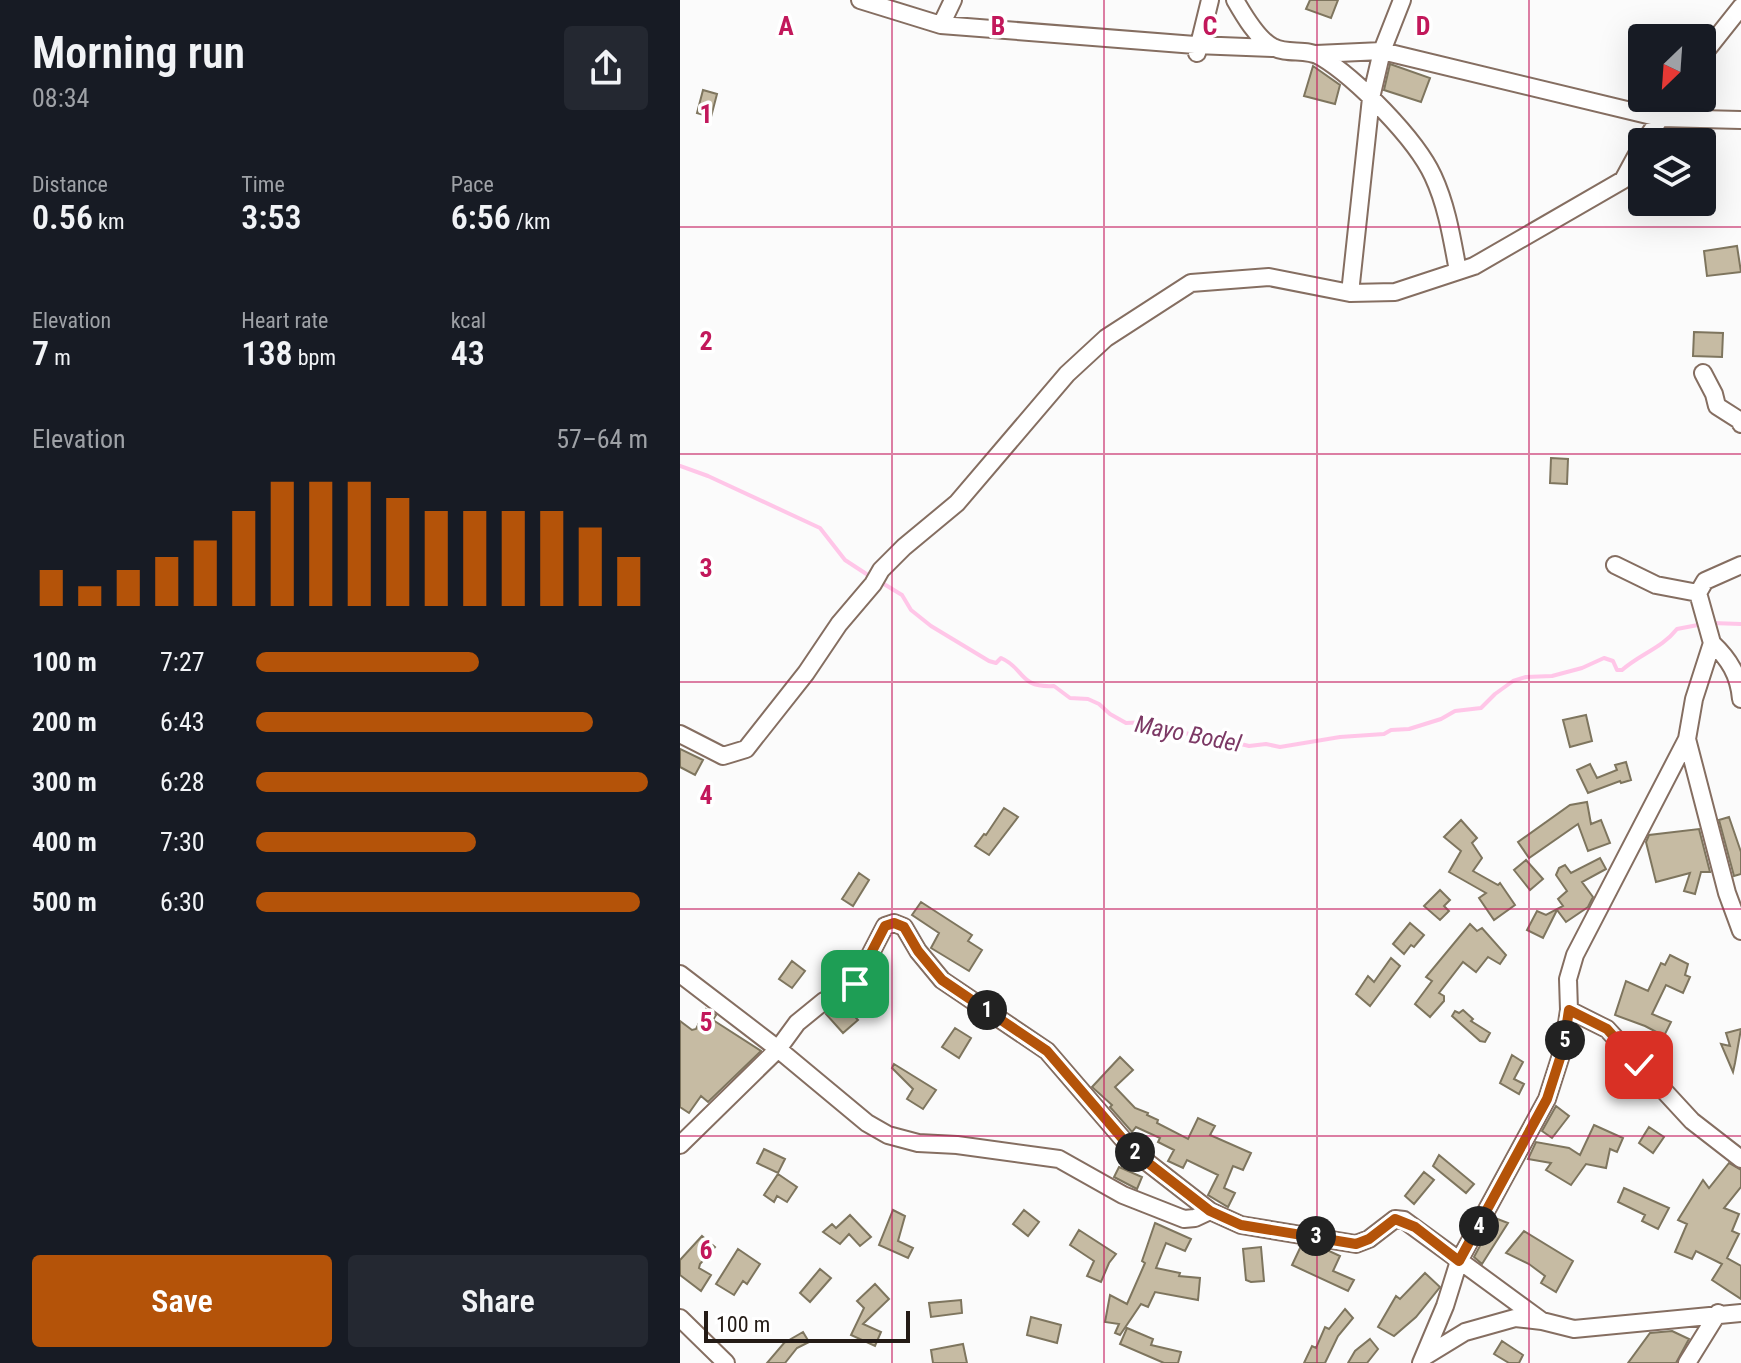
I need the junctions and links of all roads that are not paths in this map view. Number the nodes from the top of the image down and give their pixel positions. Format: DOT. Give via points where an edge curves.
graph roads {
  1 [pos="860,0"];
  2 [pos="953,0"];
  3 [pos="1210,0"];
  4 [pos="1235,0"];
  5 [pos="1402,0"];
  6 [pos="1741,7"];
  7 [pos="941,25"];
  8 [pos="1716,38"];
  9 [pos="1273,48"];
  10 [pos="1198,50"];
  11 [pos="1382,51"];
  12 [pos="1316,54"];
  13 [pos="1371,98"];
  14 [pos="1664,112"];
  15 [pos="1660,118"];
  16 [pos="1741,120"];
  17 [pos="1653,128"];
  18 [pos="1628,171"];
  19 [pos="1458,271"];
  20 [pos="1350,293"];
  21 [pos="1703,373"];
  22 [pos="1741,424"];
  23 [pos="1615,565"];
  24 [pos="1741,565"];
  25 [pos="1698,593"];
  26 [pos="1708,630"];
  27 [pos="1741,699"];
  28 [pos="680,734"];
  29 [pos="1687,739"];
  30 [pos="1741,931"];
  31 [pos="680,974"];
  32 [pos="1569,1010"];
  33 [pos="778,1049"];
  34 [pos="680,1145"];
  35 [pos="1741,1159"];
  36 [pos="1210,1211"];
  37 [pos="1459,1261"];
  38 [pos="1718,1313"];
  39 [pos="1741,1313"];
  40 [pos="680,1318"];
  41 [pos="1542,1321"];
  42 [pos="1423,1360"];
  43 [pos="726,1363"];
  44 [pos="1687,1363"];
  1 -- 7 [label="street"];
  2 -- 7 [label="street"];
  3 -- 10 [label="street"];
  4 -- 9 [label="street"];
  5 -- 11 [label="street"];
  6 -- 8 [label="street"];
  7 -- 10 [label="street"];
  9 -- 10 [label="street"];
  9 -- 12 [label="street"];
  11 -- 12 [label="street"];
  11 -- 13 [label="street"];
  11 -- 15 [label="street"];
  12 -- 13 [label="street"];
  13 -- 19 [label="street" via="1432,174"];
  13 -- 20 [label="street"];
  14 -- 15 [label="street"];
  15 -- 16 [label="street"];
  15 -- 17 [label="street"];
  18 -- 19 [label="street" via="1623,180"];
  19 -- 20 [label="street" via="1395,292"];
  20 -- 28 [label="street" via="1269,277 1191,283 1106,338 1067,374 957,503 881,570 746,749 723,756"];
  21 -- 22 [label="street" via="1717,406"];
  23 -- 25 [label="street" via="1656,585"];
  24 -- 25 [label="street" via="1705,581"];
  25 -- 26 [label="street"];
  26 -- 27 [label="street" via="1734,670"];
  26 -- 29 [label="street"];
  29 -- 30 [label="street"];
  29 -- 32 [label="street" via="1575,955 1568,979"];
  31 -- 33 [label="street"];
  32 -- 35 [label="street" via="1607,1029 1692,1121"];
  32 -- 37 [label="street" via="1547,1099"];
  33 -- 34 [label="street"];
  33 -- 36 [label="street" via="888,1135 1059,1159 1123,1195 1184,1219"];
  33 -- 36 [label="street" via="797,1023 855,984 885,926 894,923 904,927 942,980 1047,1051 1134,1152"];
  36 -- 37 [label="street" via="1241,1225 1356,1244 1395,1219 1415,1227"];
  37 -- 41 [label="street"];
  37 -- 42 [label="street"];
  38 -- 39 [label="street"];
  38 -- 41 [label="street" via="1574,1329"];
  38 -- 44 [label="street"];
  40 -- 43 [label="street"];
  41 -- 42 [label="street" via="1515,1318 1465,1332"];
}
